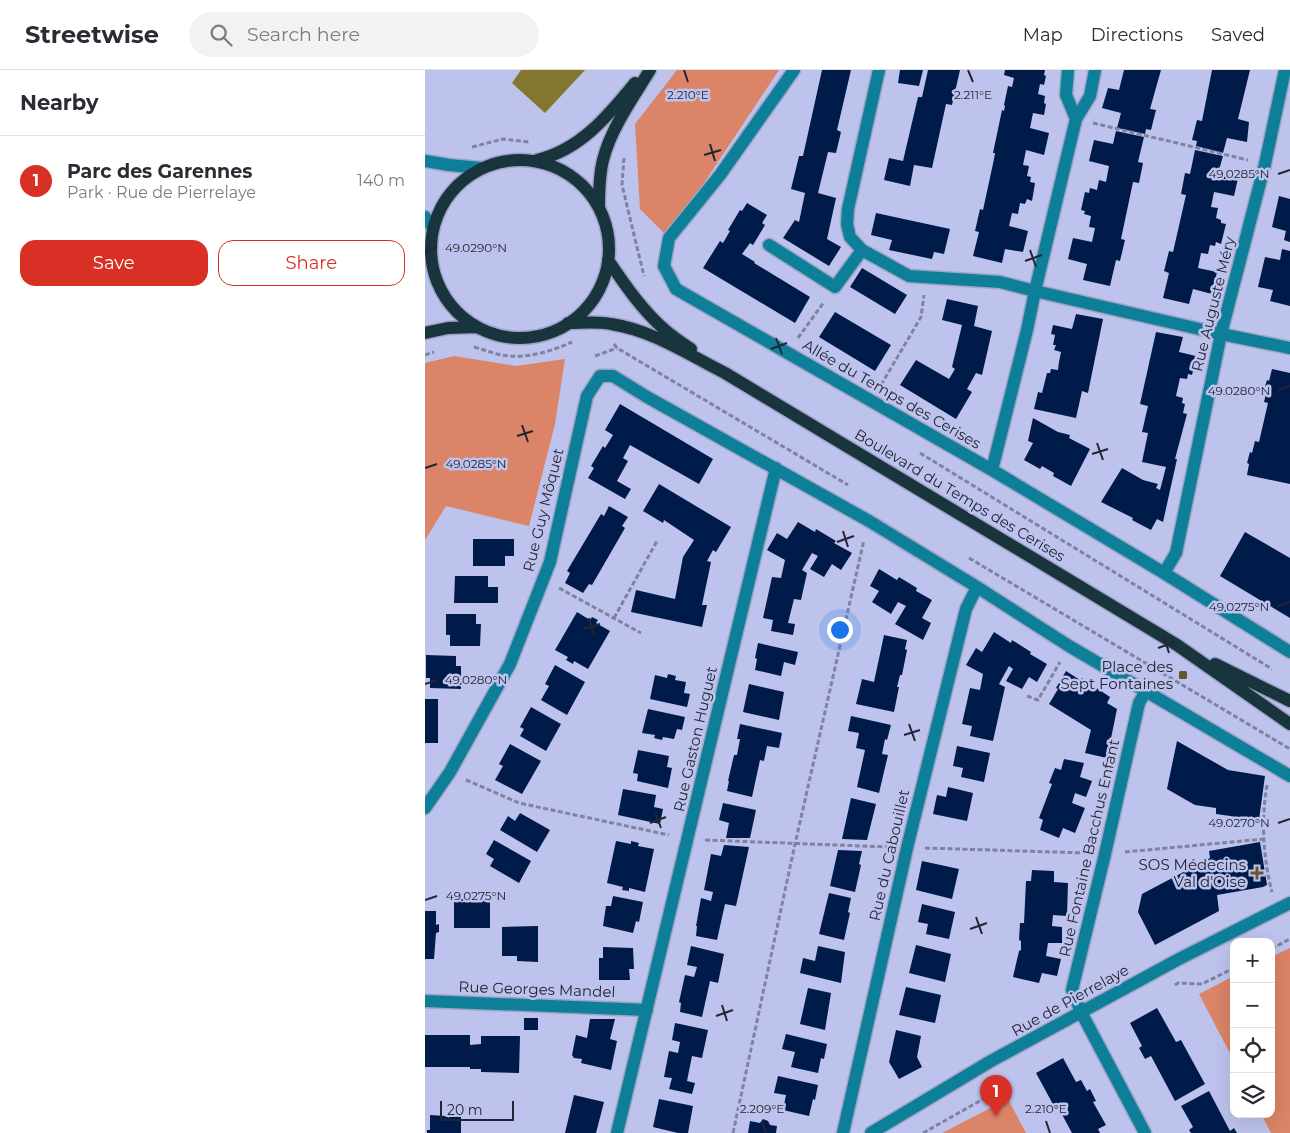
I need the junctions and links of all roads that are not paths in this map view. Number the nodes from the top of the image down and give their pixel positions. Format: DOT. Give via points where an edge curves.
graph roads {
  1 [pos="648,70"];
  2 [pos="794,70"];
  3 [pos="879,70"];
  4 [pos="1068,70"];
  5 [pos="1095,70"];
  6 [pos="1285,70"];
  7 [pos="1076,119"];
  8 [pos="425,161"];
  9 [pos="533,161"];
  10 [pos="481,168"];
  11 [pos="599,207"];
  12 [pos="425,217"];
  13 [pos="433,228"];
  14 [pos="769,245"];
  15 [pos="862,250"];
  16 [pos="608,260"];
  17 [pos="428,262"];
  18 [pos="1035,291"];
  19 [pos="568,323"];
  20 [pos="477,327"];
  21 [pos="425,333"];
  22 [pos="1221,334"];
  23 [pos="1290,348"];
  24 [pos="725,373"];
  25 [pos="776,468"];
  26 [pos="992,470"];
  27 [pos="1164,574"];
  28 [pos="977,587"];
  29 [pos="1177,645"];
  30 [pos="1290,652"];
  31 [pos="1146,691"];
  32 [pos="1290,701"];
  33 [pos="1290,724"];
  34 [pos="1290,776"];
  35 [pos="425,808"];
  36 [pos="1290,904"];
  37 [pos="425,1001"];
  38 [pos="647,1010"];
  39 [pos="1081,1012"];
  40 [pos="617,1133"];
  41 [pos="843,1133"];
  42 [pos="871,1133"];
  43 [pos="1145,1133"];
  1 -- 9 [label="main road" via="580,140 559,153"];
  1 -- 11 [label="main road" via="606,151 601,169"];
  2 -- 26 [label="street, Allée du Temps des Cerises" via="720,174 669,238 664,266 676,289"];
  3 -- 15 [label="street" via="848,209 847,224 851,237"];
  4 -- 7 [label="street" via="1066,95"];
  5 -- 7 [label="street" via="1090,96"];
  6 -- 22 [label="street, Rue Auguste Méry" via="1265,164"];
  7 -- 18 [label="street"];
  8 -- 10 [label="street"];
  9 -- 10 [label="main road" via="498,162"];
  9 -- 11 [label="main road" via="553,166 572,176"];
  10 -- 13 [label="main road" via="445,200"];
  11 -- 16 [label="main road" via="608,233"];
  12 -- 13 [label="street"];
  13 -- 17 [label="main road"];
  14 -- 15 [label="street" via="835,287"];
  15 -- 18 [label="street" via="909,276 1000,282"];
  16 -- 19 [label="main road" via="604,279 595,296"];
  16 -- 24 [label="main road, Boulevard du Temps des Cerises" via="647,313 666,331"];
  17 -- 20 [label="main road" via="446,298"];
  18 -- 22 [label="street"];
  18 -- 26 [label="street"];
  19 -- 20 [label="main road" via="547,333 523,338"];
  19 -- 24 [label="main road, Boulevard du Temps des Cerises" via="593,322 631,329"];
  20 -- 21 [label="main road"];
  22 -- 23 [label="street"];
  22 -- 27 [label="street, Rue Auguste Méry" via="1176,553"];
  24 -- 29 [label="main road, Boulevard du Temps des Cerises"];
  25 -- 28 [label="street"];
  25 -- 35 [label="street, Rue Guy Môquet" via="613,376 600,376 587,396 550,562 510,664 450,772"];
  25 -- 38 [label="street, Rue Gaston Huguet"];
  26 -- 27 [label="street, Allée du Temps des Cerises"];
  27 -- 30 [label="street, Allée du Temps des Cerises"];
  28 -- 31 [label="street"];
  28 -- 41 [label="street, Rue du Cabouillet" via="966,609 907,848"];
  29 -- 32 [label="main road, Boulevard du Temps des Cerises"];
  29 -- 33 [label="main road, Boulevard du Temps des Cerises"];
  31 -- 34 [label="street"];
  31 -- 39 [label="street, Rue Fontaine Bacchus Enfant" via="1139,704 1072,990"];
  36 -- 39 [label="street, Rue de Pierrelaye"];
  37 -- 38 [label="street, Rue Georges Mandel"];
  38 -- 40 [label="street, Rue Gaston Huguet"];
  39 -- 42 [label="street, Rue de Pierrelaye"];
  39 -- 43 [label="street, Rue Fontaine Bacchus Enfant"];
}
